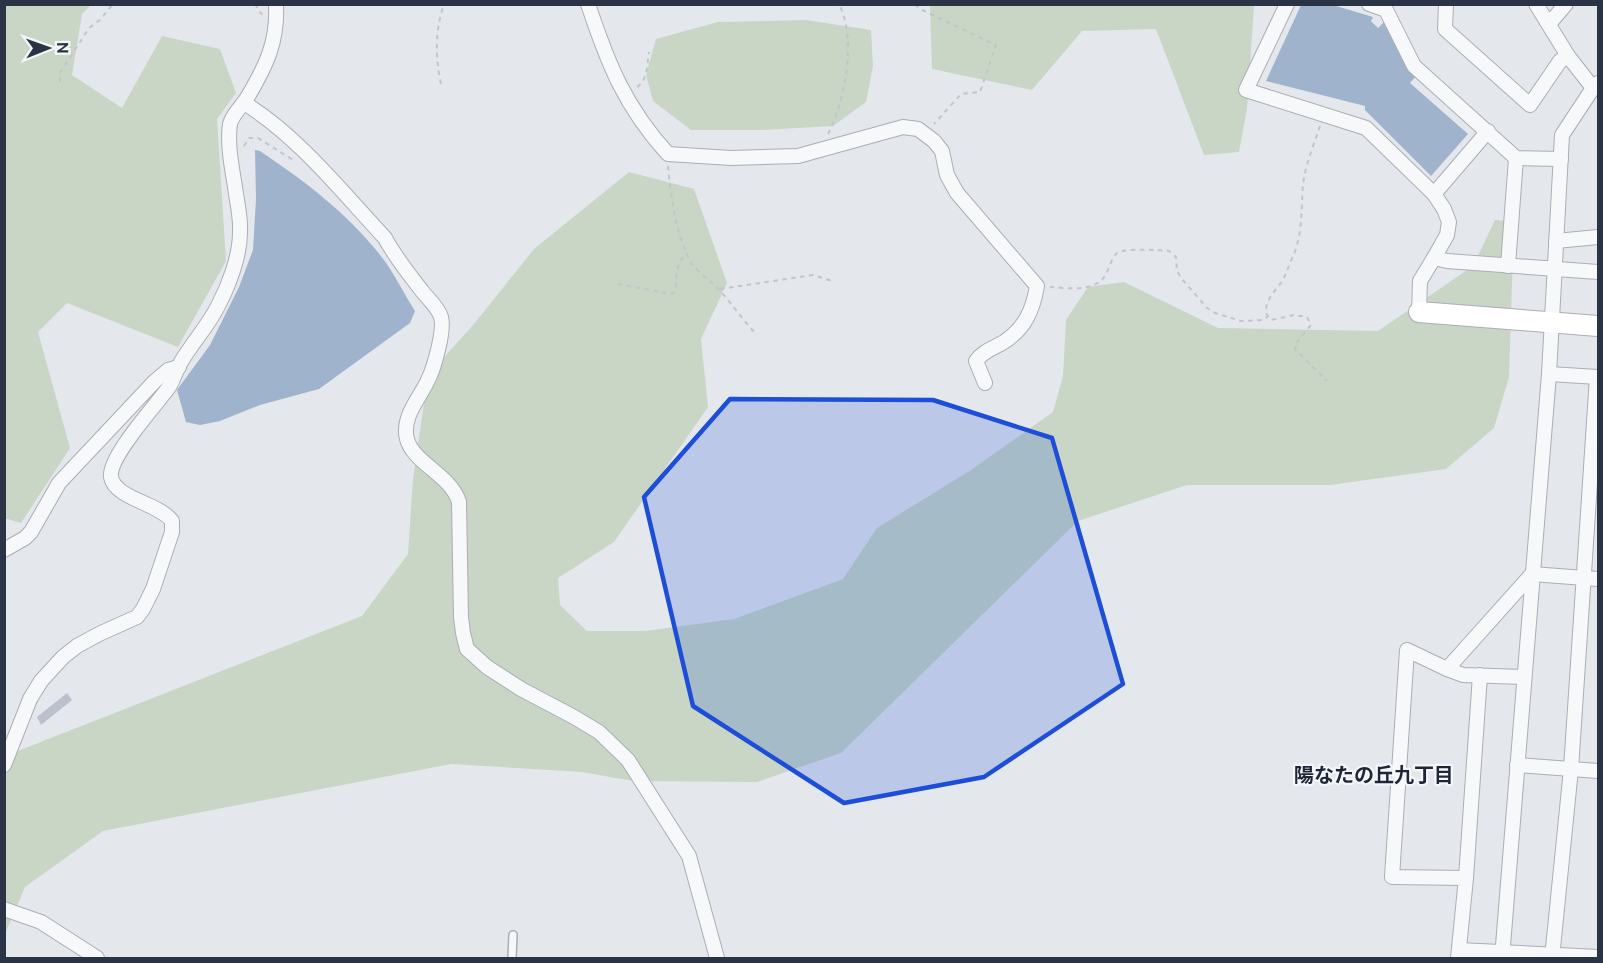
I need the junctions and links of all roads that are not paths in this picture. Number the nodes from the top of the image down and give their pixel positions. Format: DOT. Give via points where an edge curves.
graph roads {
  1 [pos="276,4"];
  2 [pos="588,4"];
  3 [pos="1287,4"];
  4 [pos="1369,4"];
  5 [pos="1446,4"];
  6 [pos="1536,4"];
  7 [pos="1566,4"];
  8 [pos="1549,24"];
  9 [pos="1568,56"];
  10 [pos="1596,86"];
  11 [pos="244,103"];
  12 [pos="1488,131"];
  13 [pos="1516,158"];
  14 [pos="1561,159"];
  15 [pos="1434,194"];
  16 [pos="1599,237"];
  17 [pos="1556,241"];
  18 [pos="1434,258"];
  19 [pos="1508,266"];
  20 [pos="1554,268"];
  21 [pos="1599,272"];
  22 [pos="1419,312"];
  23 [pos="1551,323"];
  24 [pos="1599,326"];
  25 [pos="179,366"];
  26 [pos="1549,374"];
  27 [pos="1598,377"];
  28 [pos="985,383"];
  29 [pos="4,550"];
  30 [pos="1532,574"];
  31 [pos="1592,579"];
  32 [pos="1447,669"];
  33 [pos="1480,675"];
  34 [pos="1524,677"];
  35 [pos="4,765"];
  36 [pos="1517,765"];
  37 [pos="1571,769"];
  38 [pos="1599,771"];
  39 [pos="1466,879"];
  40 [pos="4,909"];
  41 [pos="513,935"];
  42 [pos="1458,954"];
  43 [pos="1502,955"];
  44 [pos="1553,956"];
  45 [pos="1599,957"];
  46 [pos="97,958"];
  47 [pos="512,958"];
  48 [pos="717,958"];
  1 -- 11 [label="street" via="273,46"];
  2 -- 28 [label="street" via="606,60 623,92 668,154 731,158 798,156 903,127 926,133 942,152 947,175 957,193 1037,286 1024,324 976,361"];
  3 -- 15 [label="street" via="1246,90 1366,128"];
  4 -- 12 [label="street" via="1386,10 1414,66"];
  5 -- 9 [label="street" via="1445,29 1530,105 1560,61"];
  6 -- 8 [label="street"];
  7 -- 8 [label="street"];
  8 -- 9 [label="street"];
  9 -- 10 [label="street"];
  10 -- 14 [label="street" via="1562,135"];
  11 -- 25 [label="street" via="231,122 230,131 240,228 238,252 218,307"];
  11 -- 48 [label="street" via="290,139 385,238 438,310 442,323 439,342 429,378 410,415 407,439 416,454 452,487 459,502 461,617 467,649 522,689 592,727 628,760 689,856"];
  12 -- 13 [label="street"];
  12 -- 15 [label="street"];
  13 -- 14 [label="street"];
  13 -- 19 [label="street"];
  14 -- 17 [label="street"];
  15 -- 18 [label="street" via="1449,222 1447,235"];
  16 -- 17 [label="street"];
  17 -- 20 [label="street"];
  18 -- 19 [label="street"];
  18 -- 22 [label="street" via="1420,281"];
  19 -- 20 [label="street"];
  20 -- 21 [label="street"];
  20 -- 23 [label="street"];
  22 -- 23 [label="street"];
  23 -- 24 [label="street"];
  23 -- 26 [label="street"];
  25 -- 29 [label="street" via="154,381 59,483 31,532"];
  25 -- 35 [label="street" via="167,389 138,424 111,472 118,488 172,522 153,589 137,616 77,646 41,681"];
  26 -- 27 [label="street"];
  26 -- 30 [label="street"];
  27 -- 31 [label="street"];
  30 -- 31 [label="street"];
  30 -- 32 [label="street"];
  30 -- 34 [label="street"];
  31 -- 37 [label="street"];
  32 -- 33 [label="street" via="1462,675"];
  32 -- 39 [label="street" via="1407,650 1392,877"];
  33 -- 34 [label="street"];
  33 -- 39 [label="street"];
  34 -- 36 [label="street"];
  36 -- 37 [label="street"];
  36 -- 43 [label="street"];
  37 -- 38 [label="street"];
  37 -- 44 [label="street"];
  39 -- 42 [label="street"];
  40 -- 46 [label="street" via="41,922"];
  41 -- 47 [label="lane"];
  42 -- 43 [label="street"];
  43 -- 44 [label="street"];
  44 -- 45 [label="street"];
}
